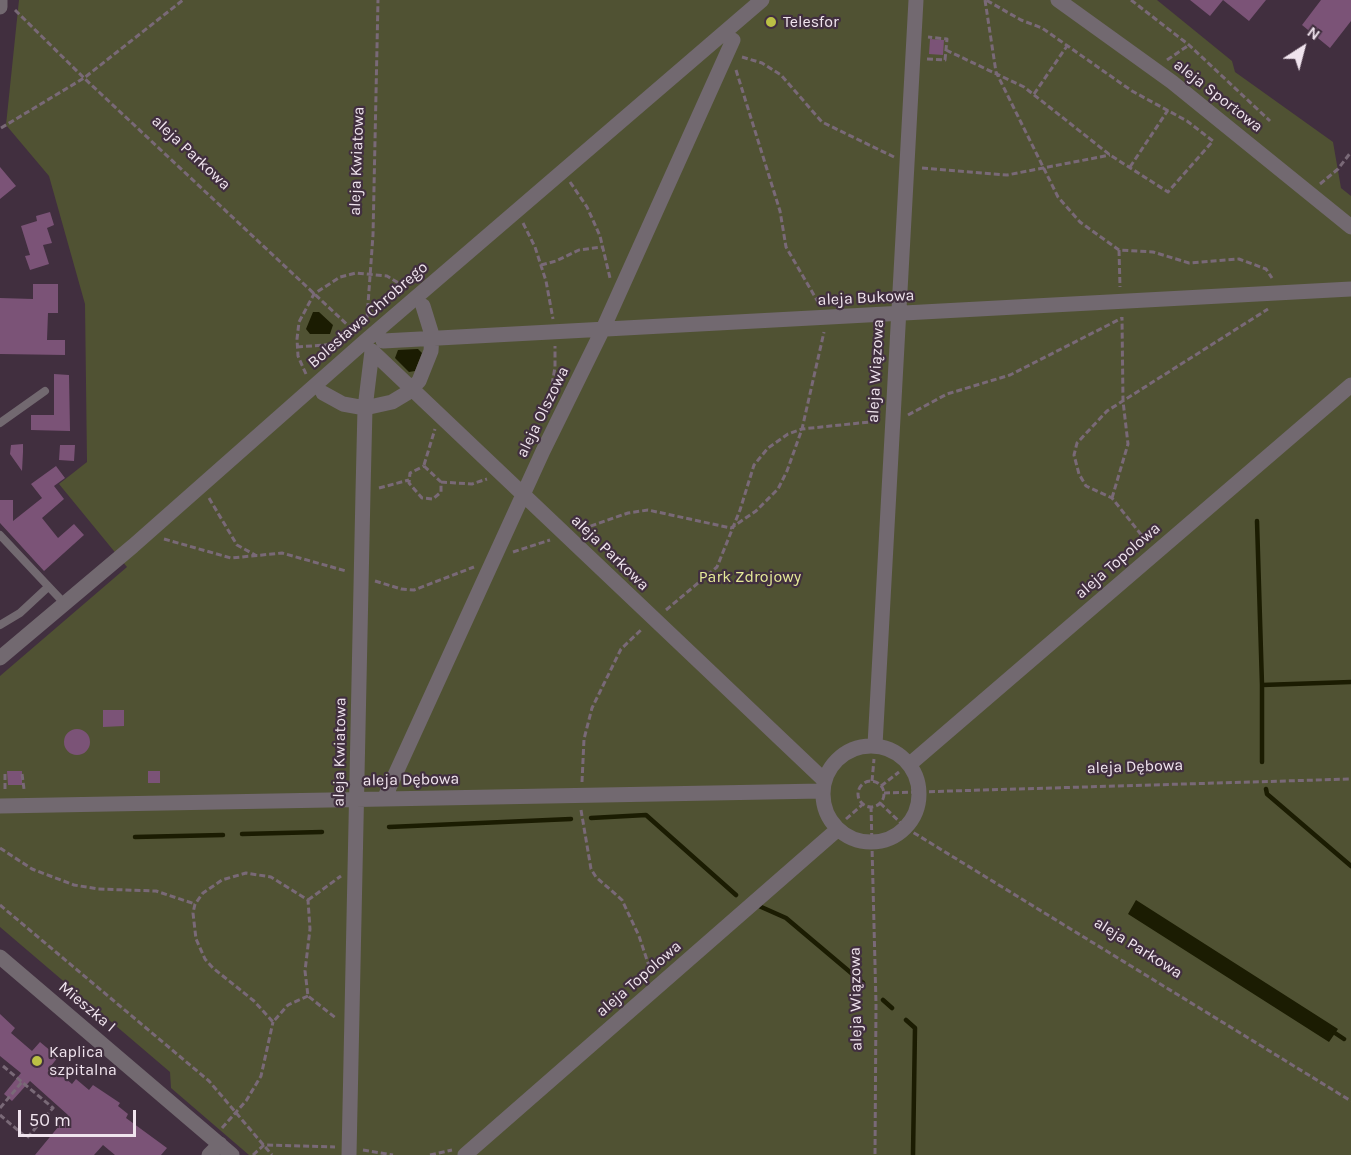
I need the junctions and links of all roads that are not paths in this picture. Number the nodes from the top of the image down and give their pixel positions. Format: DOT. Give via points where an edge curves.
graph roads {
  1 [pos="762,0"];
  2 [pos="916,0"];
  3 [pos="1058,0"];
  4 [pos="733,40"];
  5 [pos="1351,227"];
  6 [pos="1351,289"];
  7 [pos="423,306"];
  8 [pos="897,314"];
  9 [pos="602,331"];
  10 [pos="432,339"];
  11 [pos="377,346"];
  12 [pos="1351,385"];
  13 [pos="412,388"];
  14 [pos="45,391"];
  15 [pos="323,393"];
  16 [pos="365,408"];
  17 [pos="0,423"];
  18 [pos="524,495"];
  19 [pos="0,535"];
  20 [pos="48,587"];
  21 [pos="65,604"];
  22 [pos="0,625"];
  23 [pos="0,658"];
  24 [pos="875,745"];
  25 [pos="909,764"];
  26 [pos="823,786"];
  27 [pos="357,799"];
  28 [pos="384,799"];
  29 [pos="0,806"];
  30 [pos="838,829"];
  31 [pos="0,957"];
  32 [pos="214,1146"];
  33 [pos="349,1151"];
  34 [pos="232,1155"];
  35 [pos="465,1155"];
  1 -- 21 [label="street, Bolesława Chrobrego"];
  2 -- 8 [label="street, aleja Wiązowa"];
  3 -- 5 [label="street, aleja Sportowa" via="1153,69"];
  4 -- 9 [label="street, aleja Olszowa"];
  6 -- 8 [label="street, aleja Bukowa"];
  7 -- 10 [label="street"];
  8 -- 9 [label="street, aleja Bukowa"];
  8 -- 24 [label="street, aleja Wiązowa"];
  9 -- 10 [label="street, aleja Bukowa"];
  9 -- 18 [label="street, aleja Olszowa"];
  10 -- 11 [label="street, aleja Bukowa"];
  10 -- 13 [label="street" via="427,366"];
  11 -- 13 [label="street, aleja Parkowa"];
  11 -- 16 [label="street, aleja Kwiatowa"];
  12 -- 25 [label="street, aleja Topolowa"];
  13 -- 16 [label="street" via="393,402"];
  13 -- 18 [label="street, aleja Parkowa"];
  14 -- 17 [label="lane"];
  15 -- 16 [label="street" via="342,404"];
  16 -- 27 [label="street, aleja Kwiatowa"];
  18 -- 26 [label="street, aleja Parkowa"];
  18 -- 28 [label="street, aleja Olszowa"];
  19 -- 20 [label="lane"];
  20 -- 21 [label="lane"];
  20 -- 22 [label="lane" via="20,613"];
  21 -- 23 [label="street, Bolesława Chrobrego"];
  24 -- 25 [label="street" via="900,755"];
  24 -- 26 [label="street" via="862,746 838,758"];
  25 -- 30 [label="street" via="920,792 916,811 906,828 890,838 871,842"];
  26 -- 28 [label="street, aleja Dębowa"];
  26 -- 30 [label="street" via="824,805"];
  27 -- 28 [label="street, aleja Dębowa"];
  27 -- 29 [label="street, aleja Dębowa"];
  27 -- 33 [label="street, aleja Kwiatowa"];
  30 -- 35 [label="street, aleja Topolowa"];
  31 -- 32 [label="street, Mieszka I"];
  32 -- 34 [label="street, Mieszka I"];
}
